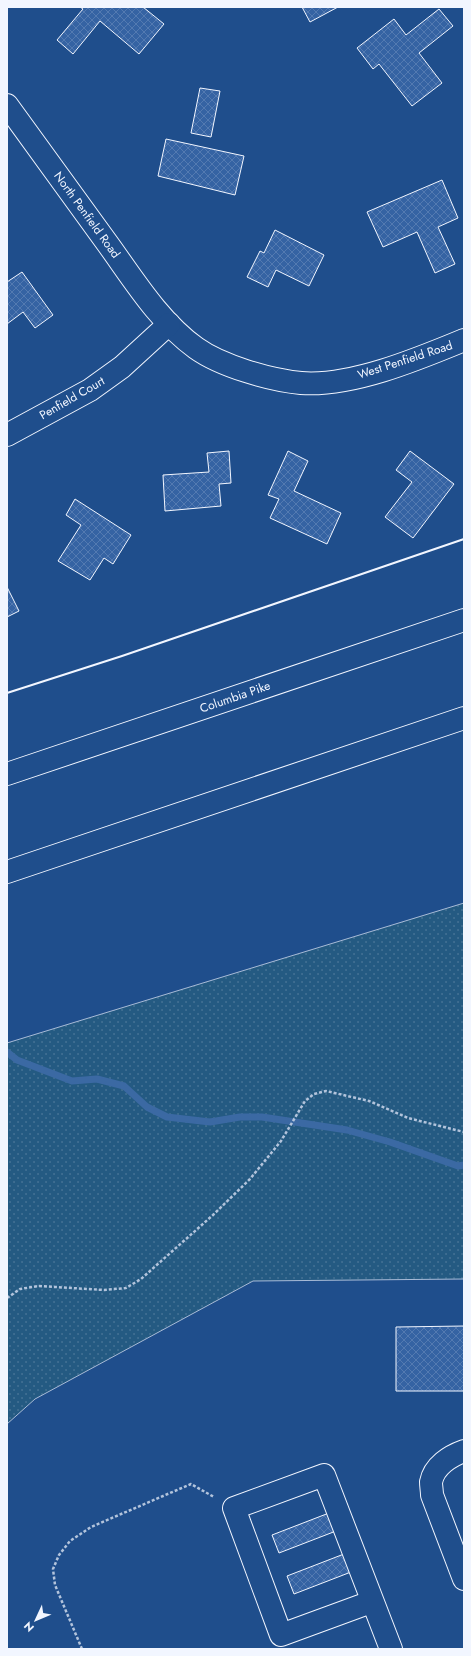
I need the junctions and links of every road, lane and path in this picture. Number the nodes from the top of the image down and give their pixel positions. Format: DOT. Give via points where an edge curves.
graph roads {
  1 [pos="7,105"];
  2 [pos="169,324"];
  3 [pos="464,340"];
  4 [pos="7,435"];
  5 [pos="464,620"];
  6 [pos="464,718"];
  7 [pos="7,774"];
  8 [pos="7,872"];
  9 [pos="464,1130"];
  10 [pos="7,1298"];
  11 [pos="464,1451"];
  12 [pos="234,1508"];
  13 [pos="464,1579"];
  14 [pos="371,1602"];
  15 [pos="82,1649"];
  16 [pos="391,1649"];
  1 -- 2 [label="main road, North Penfield Road"];
  2 -- 3 [label="main road, West Penfield Road" via="196,348 218,361 277,379 302,383 332,381 369,374"];
  2 -- 4 [label="main road, Penfield Court" via="122,367 90,390"];
  5 -- 7 [label="main road, Columbia Pike"];
  6 -- 8 [label="main road"];
  9 -- 10 [label="path" via="459,1131 408,1118 369,1101 326,1091 314,1094 305,1102 281,1141 250,1179 141,1279 126,1288 104,1290 39,1286 20,1289"];
  11 -- 13 [label="main road" via="444,1461 436,1470 431,1483 432,1495"];
  12 -- 14 [label="main road" via="281,1635"];
  12 -- 14 [label="main road" via="324,1474"];
  12 -- 15 [label="path" via="191,1484 91,1527 70,1541 59,1555 53,1569 55,1585"];
  14 -- 16 [label="main road"];
}
